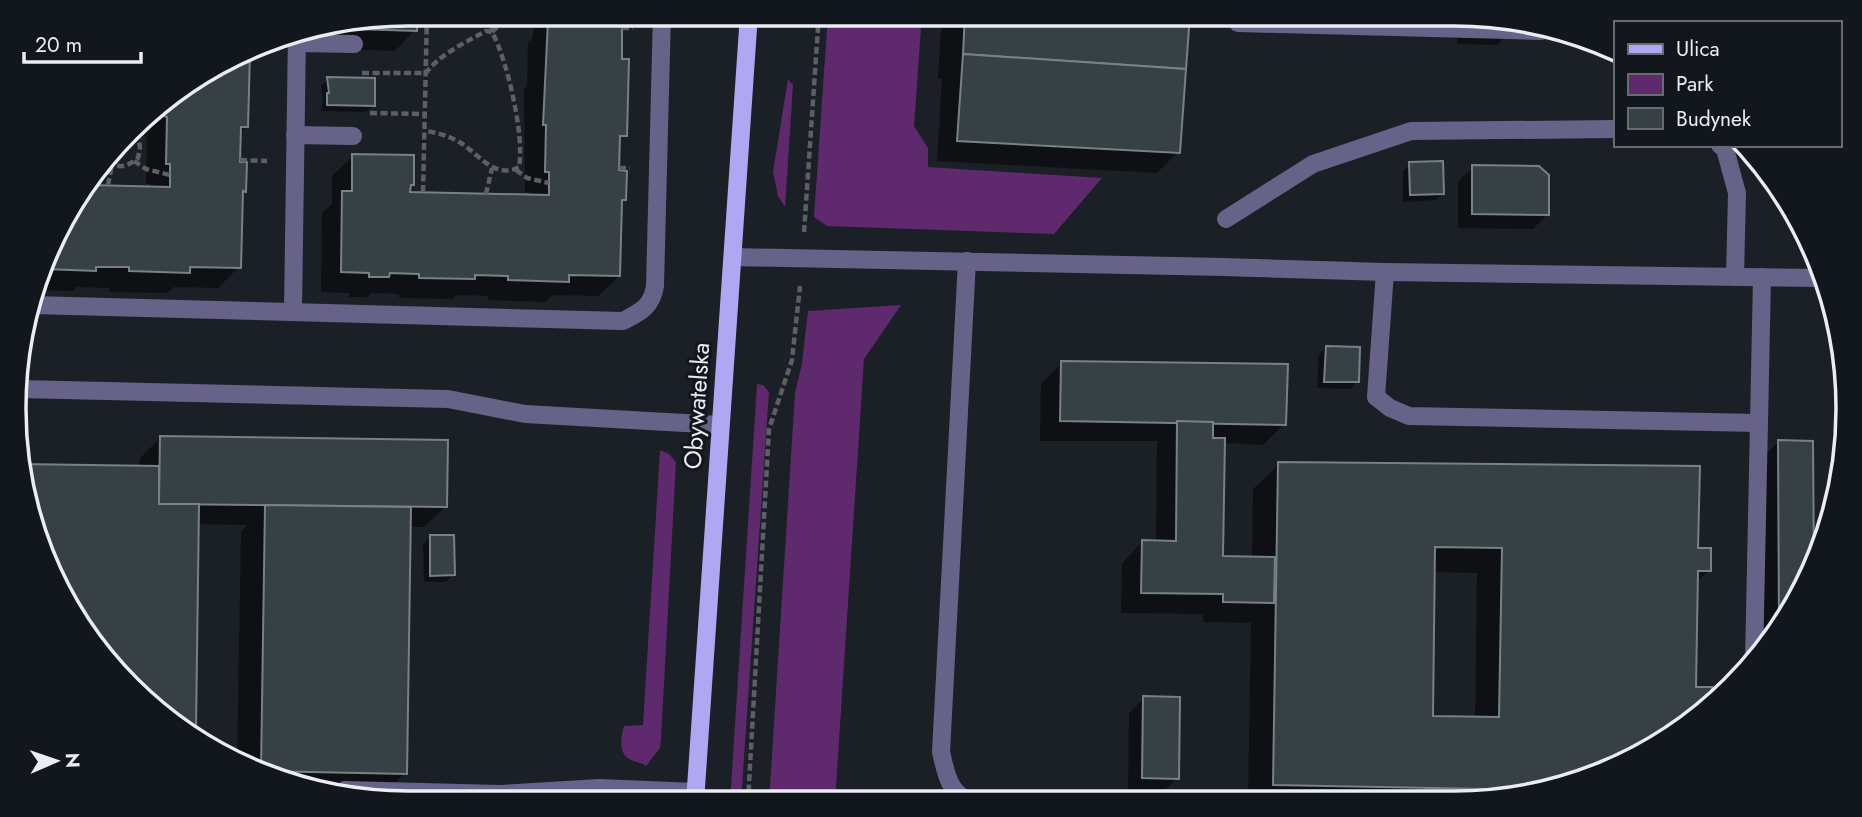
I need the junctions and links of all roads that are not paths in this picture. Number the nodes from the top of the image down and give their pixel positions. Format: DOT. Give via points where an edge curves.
graph roads {
  1 [pos="662,26"];
  2 [pos="748,26"];
  3 [pos="1339,26"];
  4 [pos="1510,31"];
  5 [pos="309,39"];
  6 [pos="297,43"];
  7 [pos="354,44"];
  8 [pos="1614,129"];
  9 [pos="295,135"];
  10 [pos="353,136"];
  11 [pos="1722,147"];
  12 [pos="1226,219"];
  13 [pos="733,257"];
  14 [pos="967,261"];
  15 [pos="1385,272"];
  16 [pos="1735,277"];
  17 [pos="1762,277"];
  18 [pos="1812,278"];
  19 [pos="41,305"];
  20 [pos="293,310"];
  21 [pos="27,389"];
  22 [pos="1758,423"];
  23 [pos="720,425"];
  24 [pos="1754,644"];
  25 [pos="550,791"];
  26 [pos="631,791"];
  27 [pos="696,791"];
  28 [pos="955,791"];
  1 -- 20 [label="street" via="657,272 646,309 610,322"];
  2 -- 13 [label="main road, Obywatelska"];
  3 -- 4 [label="street"];
  5 -- 7 [label="street"];
  6 -- 9 [label="street"];
  8 -- 12 [label="street" via="1411,131 1313,164"];
  9 -- 10 [label="street"];
  9 -- 20 [label="street"];
  11 -- 16 [label="street" via="1737,193"];
  13 -- 14 [label="street"];
  13 -- 23 [label="main road, Obywatelska"];
  14 -- 15 [label="street"];
  14 -- 28 [label="street" via="941,752"];
  15 -- 16 [label="street"];
  15 -- 22 [label="street" via="1376,397 1409,416"];
  16 -- 17 [label="street"];
  17 -- 18 [label="street"];
  17 -- 22 [label="street"];
  19 -- 20 [label="street"];
  21 -- 23 [label="street" via="448,400 525,414"];
  22 -- 24 [label="street"];
  23 -- 27 [label="main road, Obywatelska"];
  25 -- 26 [label="street"];
}
